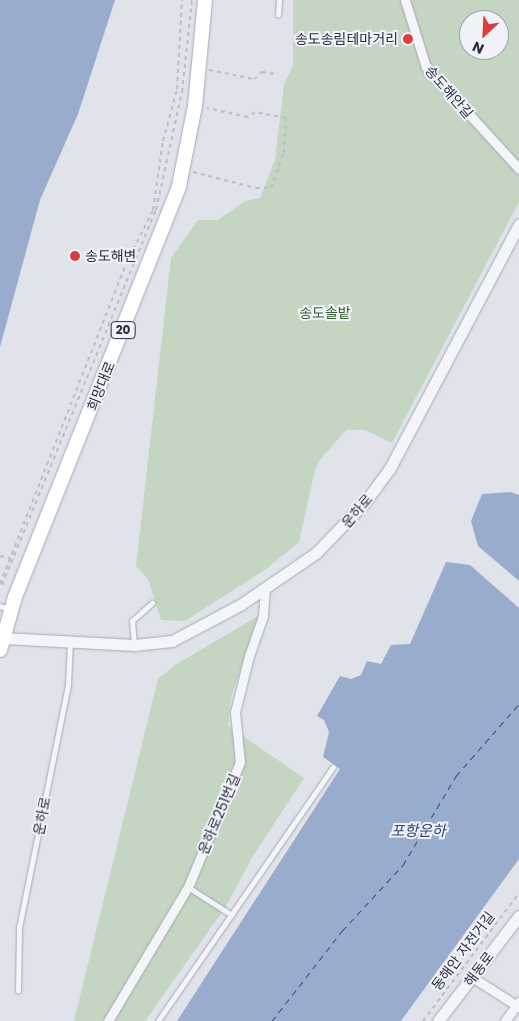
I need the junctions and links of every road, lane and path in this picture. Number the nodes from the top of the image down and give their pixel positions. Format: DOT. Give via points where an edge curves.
graph roads {
  1 [pos="182,0"];
  2 [pos="192,0"];
  3 [pos="205,0"];
  4 [pos="279,0"];
  5 [pos="405,0"];
  6 [pos="278,15"];
  7 [pos="199,68"];
  8 [pos="276,74"];
  9 [pos="195,106"];
  10 [pos="184,169"];
  11 [pos="519,170"];
  12 [pos="519,224"];
  13 [pos="0,556"];
  14 [pos="10,558"];
  15 [pos="1,585"];
  16 [pos="264,589"];
  17 [pos="152,603"];
  18 [pos="6,608"];
  19 [pos="70,641"];
  20 [pos="2,644"];
  21 [pos="134,645"];
  22 [pos="333,767"];
  23 [pos="188,887"];
  24 [pos="519,893"];
  25 [pos="232,915"];
  26 [pos="519,916"];
  27 [pos="472,978"];
  28 [pos="18,991"];
  29 [pos="518,1005"];
  30 [pos="108,1021"];
  31 [pos="158,1021"];
  32 [pos="423,1021"];
  33 [pos="438,1021"];
  34 [pos="505,1021"];
  1 -- 14 [label="path" via="176,89 163,141 153,210 126,264"];
  2 -- 15 [label="path" via="182,92 156,210"];
  3 -- 7 [label="main road, 희망대로 / 20"];
  4 -- 6 [label="lane"];
  5 -- 11 [label="street, 송도해안길" via="426,67"];
  7 -- 8 [label="path" via="254,79 262,72"];
  7 -- 9 [label="main road, 희망대로 / 20"];
  9 -- 10 [label="main road, 희망대로 / 20"];
  9 -- 10 [label="path" via="248,117 256,112 286,118 284,153 272,188"];
  10 -- 18 [label="main road, 희망대로 / 20" via="167,220"];
  12 -- 16 [label="street, 운하로" via="394,460 374,491 327,543"];
  13 -- 14 [label="path"];
  14 -- 15 [label="path"];
  16 -- 21 [label="street, 운하로" via="186,635 160,644"];
  16 -- 23 [label="street, 운하로251번길" via="265,609 248,656 235,712 240,762"];
  17 -- 21 [label="lane" via="132,621"];
  18 -- 20 [label="main road, 희망대로 / 20"];
  19 -- 20 [label="street, 운하로"];
  19 -- 21 [label="street, 운하로"];
  19 -- 28 [label="lane, 운하로" via="68,684 19,928"];
  22 -- 25 [label="lane"];
  23 -- 25 [label="lane"];
  23 -- 30 [label="street, 운하로251번길"];
  24 -- 32 [label="path, 동해안 자전거길"];
  25 -- 31 [label="lane"];
  26 -- 27 [label="street, 해동로"];
  27 -- 29 [label="street"];
  27 -- 33 [label="street, 해동로"];
  29 -- 34 [label="street"];
}
